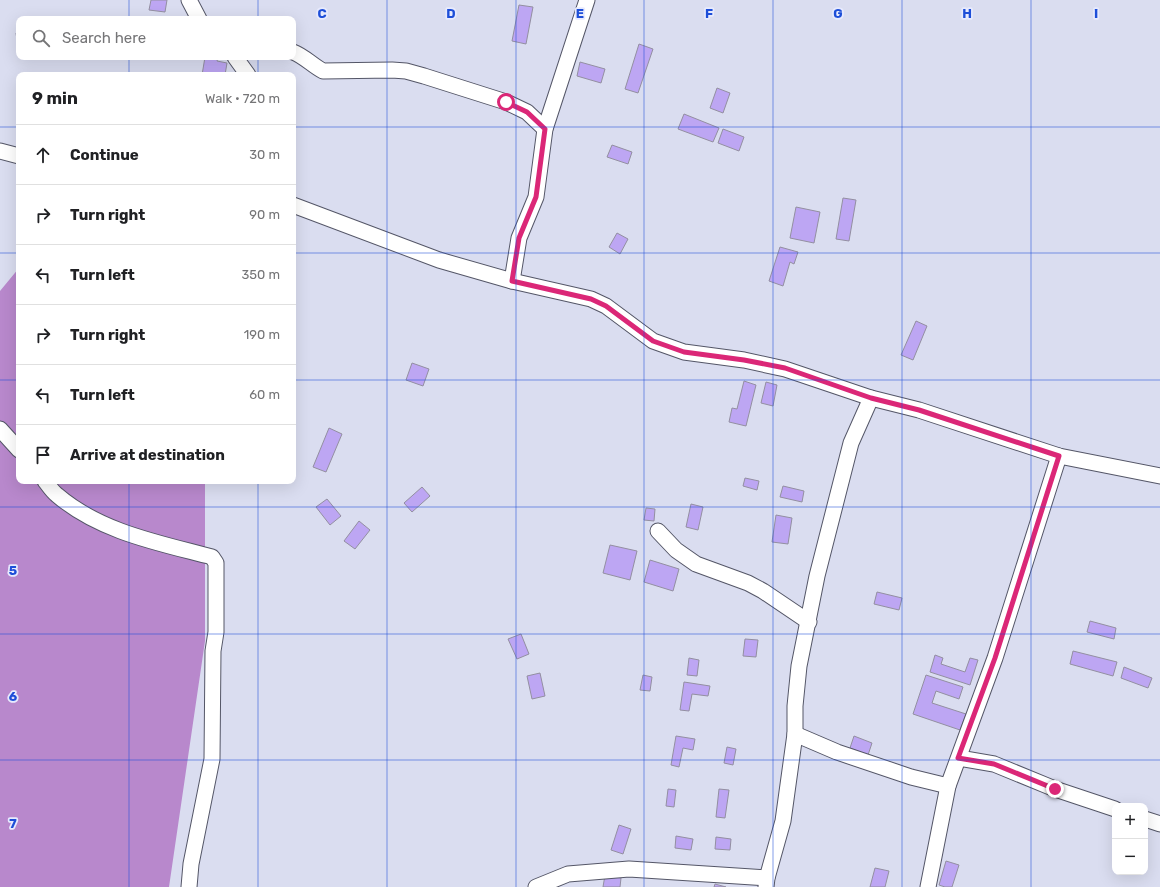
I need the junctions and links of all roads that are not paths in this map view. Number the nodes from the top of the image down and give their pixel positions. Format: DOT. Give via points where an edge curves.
graph roads {
  1 [pos="189,0"];
  2 [pos="587,0"];
  3 [pos="197,16"];
  4 [pos="296,54"];
  5 [pos="237,60"];
  6 [pos="246,72"];
  7 [pos="545,129"];
  8 [pos="0,151"];
  9 [pos="16,155"];
  10 [pos="296,206"];
  11 [pos="512,281"];
  12 [pos="871,398"];
  13 [pos="0,429"];
  14 [pos="16,447"];
  15 [pos="1059,456"];
  16 [pos="1160,476"];
  17 [pos="48,484"];
  18 [pos="658,531"];
  19 [pos="809,622"];
  20 [pos="795,734"];
  21 [pos="958,758"];
  22 [pos="948,786"];
  23 [pos="1112,808"];
  24 [pos="1148,820"];
  25 [pos="1160,824"];
  26 [pos="767,883"];
  27 [pos="189,887"];
  28 [pos="536,887"];
  29 [pos="928,887"];
  1 -- 3 [label="street"];
  2 -- 7 [label="street"];
  4 -- 7 [label="street" via="324,71 392,70 424,76 506,102 527,112"];
  5 -- 6 [label="street"];
  7 -- 11 [label="street" via="536,197 519,238"];
  8 -- 9 [label="street"];
  10 -- 11 [label="street" via="439,260"];
  11 -- 12 [label="street" via="591,299 606,306 653,341 684,352 785,368"];
  12 -- 15 [label="street" via="919,410"];
  12 -- 19 [label="street" via="851,443 817,576"];
  13 -- 14 [label="street"];
  15 -- 16 [label="street"];
  15 -- 21 [label="street" via="995,658"];
  17 -- 27 [label="street" via="73,508 99,522 161,544 212,557 216,563 212,759 191,864"];
  18 -- 19 [label="street" via="676,550 696,564 748,583"];
  19 -- 20 [label="street" via="797,687"];
  20 -- 22 [label="street" via="859,760"];
  20 -- 26 [label="street" via="783,821"];
  21 -- 22 [label="street"];
  21 -- 23 [label="street" via="994,764 1055,789"];
  22 -- 29 [label="street"];
  24 -- 25 [label="street"];
  26 -- 28 [label="street" via="629,870 568,874"];
}
